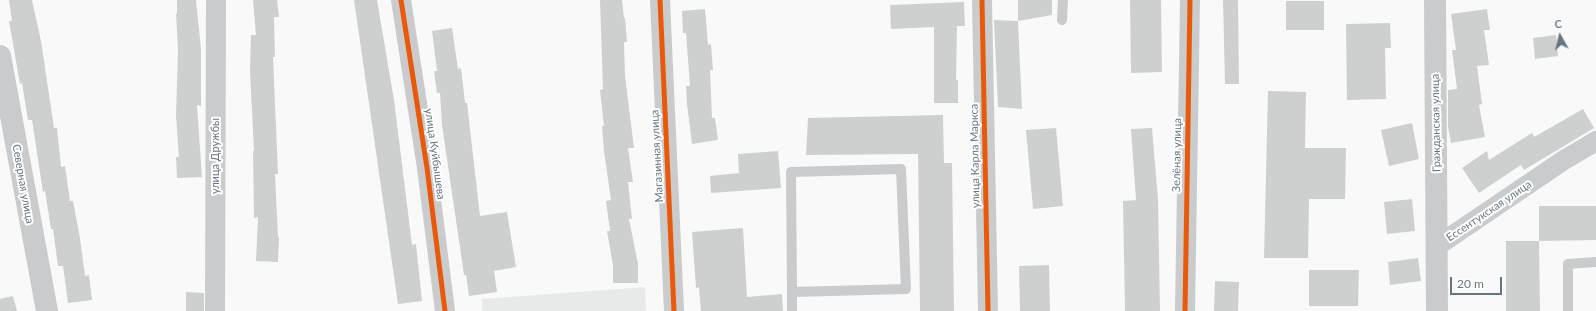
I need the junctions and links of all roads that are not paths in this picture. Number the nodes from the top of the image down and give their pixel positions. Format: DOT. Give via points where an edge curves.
graph roads {
  1 [pos="216,0"];
  2 [pos="401,0"];
  3 [pos="660,0"];
  4 [pos="982,0"];
  5 [pos="1063,0"];
  6 [pos="1190,0"];
  7 [pos="1435,0"];
  8 [pos="1062,20"];
  9 [pos="0,56"];
  10 [pos="1596,141"];
  11 [pos="1437,246"];
  12 [pos="1596,262"];
  13 [pos="792,292"];
  14 [pos="47,311"];
  15 [pos="215,311"];
  16 [pos="445,311"];
  17 [pos="674,311"];
  18 [pos="792,311"];
  19 [pos="988,311"];
  20 [pos="1185,311"];
  21 [pos="1438,311"];
  22 [pos="1568,311"];
  1 -- 15 [label="street, улица Дружбы"];
  2 -- 16 [label="street, улица Куйбышева" via="427,168"];
  3 -- 17 [label="street, Магазинная улица"];
  4 -- 19 [label="street, улица Карла Маркса"];
  5 -- 8 [label="lane"];
  6 -- 20 [label="street, Зелёная улица"];
  7 -- 11 [label="street, Гражданская улица"];
  9 -- 14 [label="street, Северная улица"];
  10 -- 11 [label="street, Ессентукская улица"];
  11 -- 21 [label="street, Ессентукская улица"];
  12 -- 22 [label="lane" via="1568,264"];
  13 -- 13 [label="lane" via="906,289 902,169 791,172"];
  13 -- 18 [label="lane"];
}
